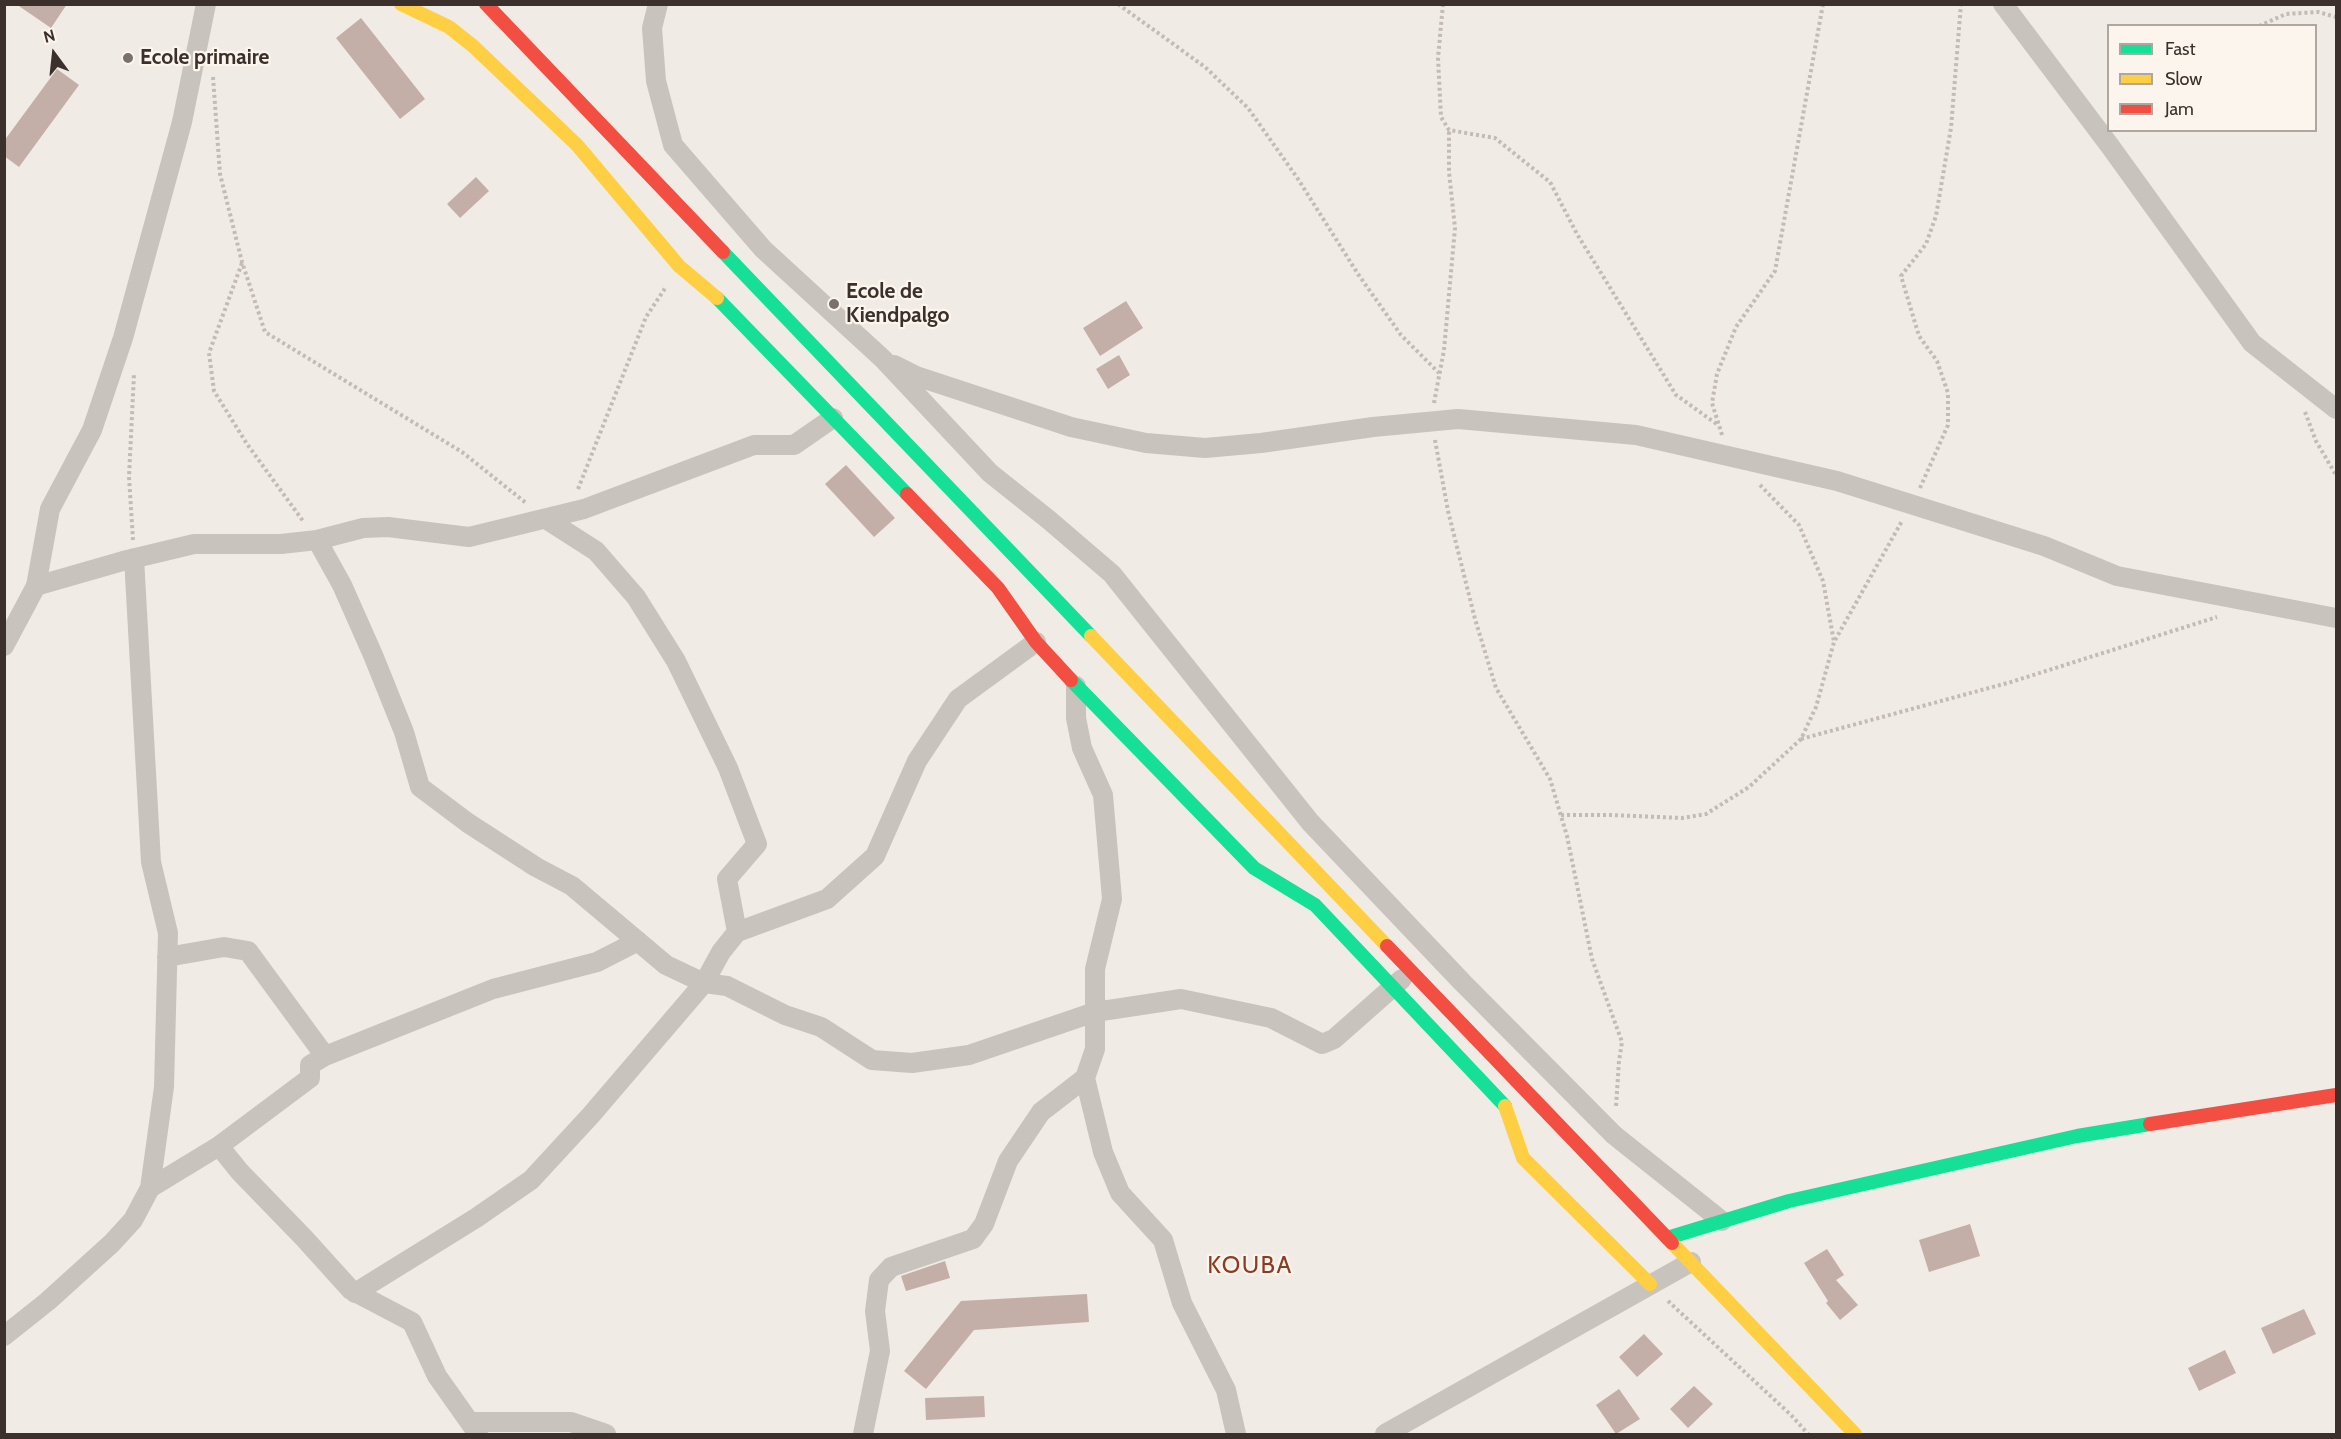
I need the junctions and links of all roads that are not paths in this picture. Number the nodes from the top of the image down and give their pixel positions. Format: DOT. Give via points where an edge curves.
graph roads {
  1 [pos="206,4"];
  2 [pos="401,4"];
  3 [pos="486,4"];
  4 [pos="658,4"];
  5 [pos="2003,4"];
  6 [pos="883,359"];
  7 [pos="2337,409"];
  8 [pos="834,418"];
  9 [pos="546,519"];
  10 [pos="317,540"];
  11 [pos="134,558"];
  12 [pos="36,586"];
  13 [pos="2337,618"];
  14 [pos="1036,642"];
  15 [pos="4,646"];
  16 [pos="1076,686"];
  17 [pos="737,932"];
  18 [pos="638,941"];
  19 [pos="167,957"];
  20 [pos="1412,970"];
  21 [pos="704,983"];
  22 [pos="1392,988"];
  23 [pos="1095,1012"];
  24 [pos="325,1056"];
  25 [pos="1084,1078"];
  26 [pos="2337,1095"];
  27 [pos="219,1146"];
  28 [pos="150,1188"];
  29 [pos="1722,1221"];
  30 [pos="1666,1238"];
  31 [pos="1691,1262"];
  32 [pos="1650,1284"];
  33 [pos="355,1293"];
  34 [pos="4,1336"];
  35 [pos="475,1428"];
  36 [pos="606,1434"];
  37 [pos="863,1434"];
  38 [pos="1236,1434"];
  39 [pos="1385,1434"];
  40 [pos="1855,1434"];
  1 -- 12 [label="street" via="182,122 123,338 92,430 50,509"];
  2 -- 8 [label="main road" via="449,27 473,46 577,145 679,266 722,303"];
  3 -- 20 [label="main road"];
  4 -- 6 [label="street" via="652,28 656,81 673,145 763,249"];
  5 -- 7 [label="street" via="2252,343"];
  6 -- 13 [label="street" via="916,376 1071,427 1146,443 1239,445 1458,419 1636,435 1848,484 2044,546 2117,576"];
  6 -- 29 [label="street" via="990,473 1112,574 1310,822 1462,982 1614,1135"];
  8 -- 9 [label="street" via="794,445 753,445 584,509"];
  8 -- 14 [label="main road" via="998,588"];
  9 -- 10 [label="street" via="469,537 388,527 363,528"];
  9 -- 17 [label="street" via="596,551 636,597 676,661 728,768 757,844 727,879"];
  10 -- 11 [label="street" via="194,544"];
  10 -- 18 [label="street" via="373,655 404,732 420,787 468,823 572,886"];
  11 -- 12 [label="street"];
  11 -- 19 [label="street" via="151,862 168,933"];
  12 -- 15 [label="street"];
  14 -- 16 [label="main road"];
  14 -- 17 [label="street" via="958,699 917,761 875,856 827,899"];
  16 -- 22 [label="main road" via="1254,868 1315,905"];
  16 -- 23 [label="street" via="1076,718 1082,748 1103,795 1112,899 1095,969"];
  17 -- 21 [label="street"];
  18 -- 21 [label="street" via="666,965"];
  18 -- 24 [label="street" via="597,962 493,988"];
  19 -- 24 [label="street" via="224,947 248,951"];
  19 -- 28 [label="street" via="164,1087"];
  20 -- 22 [label="street"];
  20 -- 30 [label="main road"];
  21 -- 23 [label="street" via="727,986 784,1015 821,1027 872,1060 912,1063 969,1055"];
  21 -- 33 [label="street" via="531,1180"];
  22 -- 23 [label="street" via="1334,1039 1322,1044 1271,1018 1181,999"];
  22 -- 32 [label="main road" via="1507,1108 1523,1158"];
  23 -- 25 [label="street" via="1095,1049"];
  24 -- 27 [label="street" via="310,1065 310,1078"];
  25 -- 37 [label="street" via="1041,1112 1008,1161 984,1224 973,1239 891,1267 879,1280 875,1311 880,1351"];
  25 -- 38 [label="street" via="1102,1152 1120,1193 1163,1240 1182,1303 1226,1390"];
  26 -- 29 [label="main road" via="2077,1136 1789,1201"];
  27 -- 28 [label="street"];
  27 -- 33 [label="street"];
  28 -- 34 [label="street" via="133,1220 112,1243"];
  29 -- 30 [label="main road"];
  30 -- 31 [label="main road"];
  31 -- 32 [label="street"];
  31 -- 40 [label="main road"];
  32 -- 39 [label="street"];
  33 -- 35 [label="street" via="412,1322 437,1376"];
  35 -- 36 [label="street" via="571,1422"];
}
